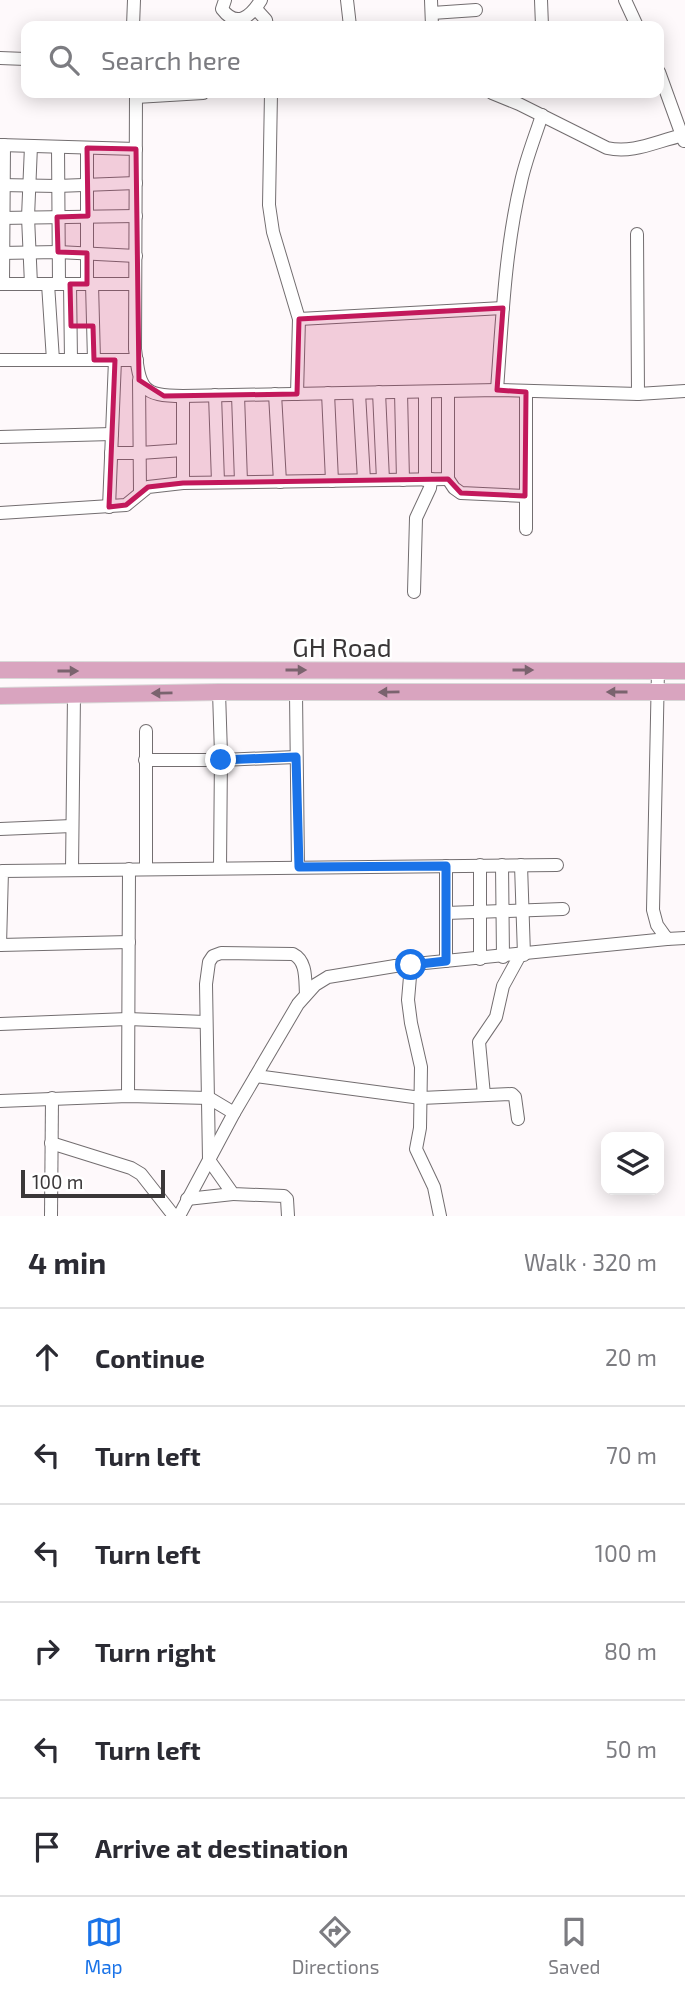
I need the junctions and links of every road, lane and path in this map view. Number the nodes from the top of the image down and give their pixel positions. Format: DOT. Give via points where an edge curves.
graph roads {
  1 [pos="134,0"];
  2 [pos="225,0"];
  3 [pos="347,0"];
  4 [pos="541,0"];
  5 [pos="625,0"];
  6 [pos="259,4"];
  7 [pos="476,10"];
  8 [pos="432,13"];
  9 [pos="133,21"];
  10 [pos="266,21"];
  11 [pos="349,21"];
  12 [pos="542,21"];
  13 [pos="635,21"];
  14 [pos="0,58"];
  15 [pos="21,59"];
  16 [pos="664,84"];
  17 [pos="136,98"];
  18 [pos="271,98"];
  19 [pos="521,98"];
  20 [pos="542,116"];
  21 [pos="684,137"];
  22 [pos="2,145"];
  23 [pos="31,146"];
  24 [pos="58,147"];
  25 [pos="88,148"];
  26 [pos="136,149"];
  27 [pos="136,183"];
  28 [pos="2,185"];
  29 [pos="88,185"];
  30 [pos="29,186"];
  31 [pos="57,186"];
  32 [pos="88,216"];
  33 [pos="136,216"];
  34 [pos="28,217"];
  35 [pos="57,217"];
  36 [pos="2,218"];
  37 [pos="637,234"];
  38 [pos="58,252"];
  39 [pos="2,253"];
  40 [pos="87,253"];
  41 [pos="29,254"];
  42 [pos="136,256"];
  43 [pos="2,284"];
  44 [pos="31,284"];
  45 [pos="59,284"];
  46 [pos="90,284"];
  47 [pos="135,284"];
  48 [pos="503,308"];
  49 [pos="299,319"];
  50 [pos="51,326"];
  51 [pos="71,326"];
  52 [pos="93,326"];
  53 [pos="0,360"];
  54 [pos="52,360"];
  55 [pos="71,360"];
  56 [pos="94,360"];
  57 [pos="115,360"];
  58 [pos="137,360"];
  59 [pos="139,380"];
  60 [pos="497,390"];
  61 [pos="685,391"];
  62 [pos="379,392"];
  63 [pos="401,392"];
  64 [pos="425,392"];
  65 [pos="448,392"];
  66 [pos="526,392"];
  67 [pos="328,393"];
  68 [pos="359,393"];
  69 [pos="275,394"];
  70 [pos="297,394"];
  71 [pos="638,394"];
  72 [pos="238,395"];
  73 [pos="184,396"];
  74 [pos="215,396"];
  75 [pos="112,434"];
  76 [pos="0,437"];
  77 [pos="183,450"];
  78 [pos="111,453"];
  79 [pos="140,453"];
  80 [pos="448,479"];
  81 [pos="364,480"];
  82 [pos="383,480"];
  83 [pos="402,480"];
  84 [pos="428,480"];
  85 [pos="332,481"];
  86 [pos="218,482"];
  87 [pos="241,482"];
  88 [pos="280,482"];
  89 [pos="183,483"];
  90 [pos="140,491"];
  91 [pos="525,496"];
  92 [pos="109,507"];
  93 [pos="0,513"];
  94 [pos="526,529"];
  95 [pos="414,592"];
  96 [pos="0,670"];
  97 [pos="658,670"];
  98 [pos="685,671"];
  99 [pos="219,692"];
  100 [pos="657,692"];
  101 [pos="685,692"];
  102 [pos="296,693"];
  103 [pos="74,694"];
  104 [pos="0,696"];
  105 [pos="146,731"];
  106 [pos="296,757"];
  107 [pos="145,760"];
  108 [pos="221,760"];
  109 [pos="72,826"];
  110 [pos="0,829"];
  111 [pos="480,865"];
  112 [pos="502,865"];
  113 [pos="521,865"];
  114 [pos="557,865"];
  115 [pos="446,866"];
  116 [pos="299,867"];
  117 [pos="220,868"];
  118 [pos="129,869"];
  119 [pos="146,869"];
  120 [pos="72,870"];
  121 [pos="523,909"];
  122 [pos="563,909"];
  123 [pos="502,912"];
  124 [pos="446,913"];
  125 [pos="480,913"];
  126 [pos="685,938"];
  127 [pos="667,939"];
  128 [pos="129,942"];
  129 [pos="0,945"];
  130 [pos="522,955"];
  131 [pos="503,957"];
  132 [pos="480,958"];
  133 [pos="446,961"];
  134 [pos="411,965"];
  135 [pos="306,994"];
  136 [pos="128,1019"];
  137 [pos="205,1023"];
  138 [pos="0,1024"];
  139 [pos="256,1076"];
  140 [pos="484,1095"];
  141 [pos="128,1096"];
  142 [pos="52,1098"];
  143 [pos="209,1098"];
  144 [pos="421,1098"];
  145 [pos="0,1101"];
  146 [pos="234,1113"];
  147 [pos="518,1119"];
  148 [pos="51,1143"];
  149 [pos="209,1160"];
  150 [pos="233,1194"];
  151 [pos="187,1199"];
  152 [pos="51,1216"];
  153 [pos="177,1216"];
  154 [pos="288,1216"];
  155 [pos="440,1216"];
  1 -- 9 [label="street"];
  2 -- 6 [label="street" via="222,9 233,18 249,17"];
  3 -- 11 [label="street"];
  4 -- 12 [label="street"];
  5 -- 13 [label="street"];
  6 -- 10 [label="street"];
  7 -- 8 [label="street"];
  14 -- 15 [label="street"];
  16 -- 21 [label="street"];
  17 -- 26 [label="street"];
  18 -- 49 [label="street" via="270,219"];
  19 -- 20 [label="street"];
  20 -- 21 [label="street" via="622,151"];
  20 -- 48 [label="street" via="521,180"];
  22 -- 23 [label="street"];
  22 -- 28 [label="street"];
  23 -- 24 [label="street"];
  23 -- 30 [label="street"];
  24 -- 25 [label="street"];
  24 -- 31 [label="street"];
  25 -- 26 [label="street"];
  25 -- 29 [label="street"];
  26 -- 27 [label="street"];
  27 -- 29 [label="street"];
  27 -- 33 [label="street"];
  28 -- 30 [label="street"];
  28 -- 36 [label="street"];
  29 -- 31 [label="street"];
  29 -- 32 [label="street"];
  30 -- 31 [label="street"];
  30 -- 34 [label="street"];
  31 -- 35 [label="street"];
  32 -- 33 [label="street"];
  32 -- 35 [label="street"];
  32 -- 40 [label="street"];
  33 -- 42 [label="street"];
  34 -- 35 [label="street"];
  34 -- 36 [label="street"];
  34 -- 41 [label="street"];
  35 -- 38 [label="street"];
  36 -- 39 [label="street"];
  37 -- 71 [label="street"];
  38 -- 40 [label="street"];
  38 -- 41 [label="street"];
  38 -- 45 [label="street"];
  39 -- 41 [label="street"];
  39 -- 43 [label="street"];
  40 -- 42 [label="street"];
  40 -- 46 [label="street"];
  41 -- 44 [label="street"];
  42 -- 47 [label="street"];
  43 -- 44 [label="street"];
  44 -- 45 [label="street"];
  45 -- 46 [label="street"];
  45 -- 50 [label="street"];
  45 -- 51 [label="street"];
  46 -- 47 [label="street"];
  46 -- 52 [label="street"];
  47 -- 58 [label="street"];
  48 -- 49 [label="street"];
  48 -- 60 [label="street"];
  49 -- 70 [label="street"];
  50 -- 51 [label="street"];
  50 -- 54 [label="street"];
  51 -- 52 [label="street"];
  51 -- 55 [label="street"];
  52 -- 56 [label="street"];
  53 -- 54 [label="street"];
  54 -- 55 [label="street"];
  55 -- 56 [label="street"];
  56 -- 57 [label="street"];
  57 -- 58 [label="street"];
  57 -- 75 [label="street"];
  58 -- 59 [label="street"];
  59 -- 73 [label="street" via="153,393"];
  59 -- 79 [label="street"];
  60 -- 65 [label="street"];
  60 -- 66 [label="street"];
  61 -- 71 [label="street"];
  62 -- 63 [label="street"];
  62 -- 68 [label="street"];
  62 -- 82 [label="street"];
  63 -- 64 [label="street"];
  63 -- 83 [label="street"];
  64 -- 65 [label="street"];
  64 -- 84 [label="street"];
  65 -- 80 [label="street"];
  66 -- 71 [label="street"];
  66 -- 91 [label="street"];
  67 -- 68 [label="street"];
  67 -- 70 [label="street"];
  67 -- 85 [label="street"];
  68 -- 81 [label="street"];
  69 -- 70 [label="street"];
  69 -- 72 [label="street"];
  69 -- 88 [label="street"];
  72 -- 74 [label="street"];
  72 -- 87 [label="street"];
  73 -- 74 [label="street"];
  73 -- 77 [label="street"];
  74 -- 86 [label="street"];
  75 -- 76 [label="street"];
  75 -- 78 [label="street"];
  77 -- 79 [label="street"];
  77 -- 89 [label="street"];
  78 -- 79 [label="street"];
  78 -- 92 [label="street"];
  79 -- 90 [label="street"];
  80 -- 84 [label="street"];
  80 -- 91 [label="street" via="461,493"];
  81 -- 82 [label="street"];
  81 -- 85 [label="street"];
  82 -- 83 [label="street"];
  83 -- 84 [label="street"];
  84 -- 95 [label="street" via="430,488 416,518"];
  85 -- 88 [label="street"];
  86 -- 87 [label="street"];
  86 -- 89 [label="street"];
  87 -- 88 [label="street"];
  89 -- 90 [label="street"];
  90 -- 92 [label="street" via="134,501"];
  91 -- 94 [label="street"];
  92 -- 93 [label="street"];
  96 -- 97 [label="main road, GH Road, one-way"];
  97 -- 98 [label="main road, GH Road"];
  97 -- 100 [label="street"];
  99 -- 102 [label="main road, GH Road"];
  99 -- 103 [label="main road, GH Road, one-way"];
  99 -- 108 [label="street"];
  100 -- 101 [label="main road, GH Road"];
  100 -- 102 [label="main road, GH Road, one-way"];
  100 -- 127 [label="street" via="653,910"];
  102 -- 106 [label="street"];
  103 -- 104 [label="main road, GH Road"];
  103 -- 109 [label="street"];
  105 -- 107 [label="street"];
  106 -- 108 [label="street"];
  106 -- 116 [label="street"];
  107 -- 108 [label="street"];
  107 -- 119 [label="street"];
  108 -- 117 [label="street"];
  109 -- 110 [label="street"];
  109 -- 120 [label="street"];
  111 -- 112 [label="street"];
  111 -- 115 [label="street"];
  111 -- 125 [label="street"];
  112 -- 113 [label="street"];
  112 -- 123 [label="street"];
  113 -- 114 [label="street"];
  113 -- 121 [label="street"];
  115 -- 116 [label="street"];
  115 -- 124 [label="street"];
  116 -- 117 [label="street"];
  117 -- 119 [label="street"];
  118 -- 119 [label="street"];
  118 -- 120 [label="street"];
  118 -- 128 [label="street"];
  120 -- 129 [label="street" via="2,871"];
  121 -- 122 [label="street"];
  121 -- 123 [label="street"];
  121 -- 130 [label="street"];
  123 -- 125 [label="street"];
  123 -- 131 [label="street"];
  124 -- 125 [label="street"];
  124 -- 133 [label="street"];
  125 -- 132 [label="street"];
  126 -- 127 [label="street"];
  127 -- 130 [label="street"];
  128 -- 129 [label="street"];
  128 -- 136 [label="street"];
  130 -- 131 [label="street"];
  130 -- 140 [label="street" via="503,986 496,1017 479,1042"];
  131 -- 132 [label="street"];
  132 -- 133 [label="street"];
  133 -- 134 [label="street"];
  134 -- 135 [label="street" via="328,977"];
  134 -- 144 [label="street" via="408,1000 421,1067"];
  135 -- 137 [label="street" via="303,963 293,954 221,953 209,962"];
  135 -- 139 [label="street"];
  136 -- 137 [label="street"];
  136 -- 138 [label="street"];
  136 -- 141 [label="street"];
  137 -- 143 [label="street"];
  139 -- 144 [label="street"];
  139 -- 146 [label="street"];
  140 -- 144 [label="street"];
  140 -- 147 [label="street" via="514,1095"];
  141 -- 142 [label="street"];
  141 -- 143 [label="street"];
  142 -- 145 [label="street"];
  142 -- 148 [label="street"];
  143 -- 146 [label="street"];
  143 -- 149 [label="street"];
  144 -- 155 [label="street" via="416,1149 434,1187"];
  146 -- 149 [label="street"];
  148 -- 152 [label="street"];
  148 -- 153 [label="street" via="131,1168"];
  149 -- 150 [label="street"];
  149 -- 151 [label="street"];
  150 -- 151 [label="street"];
  150 -- 154 [label="street" via="284,1196"];
  151 -- 153 [label="street"];
}
